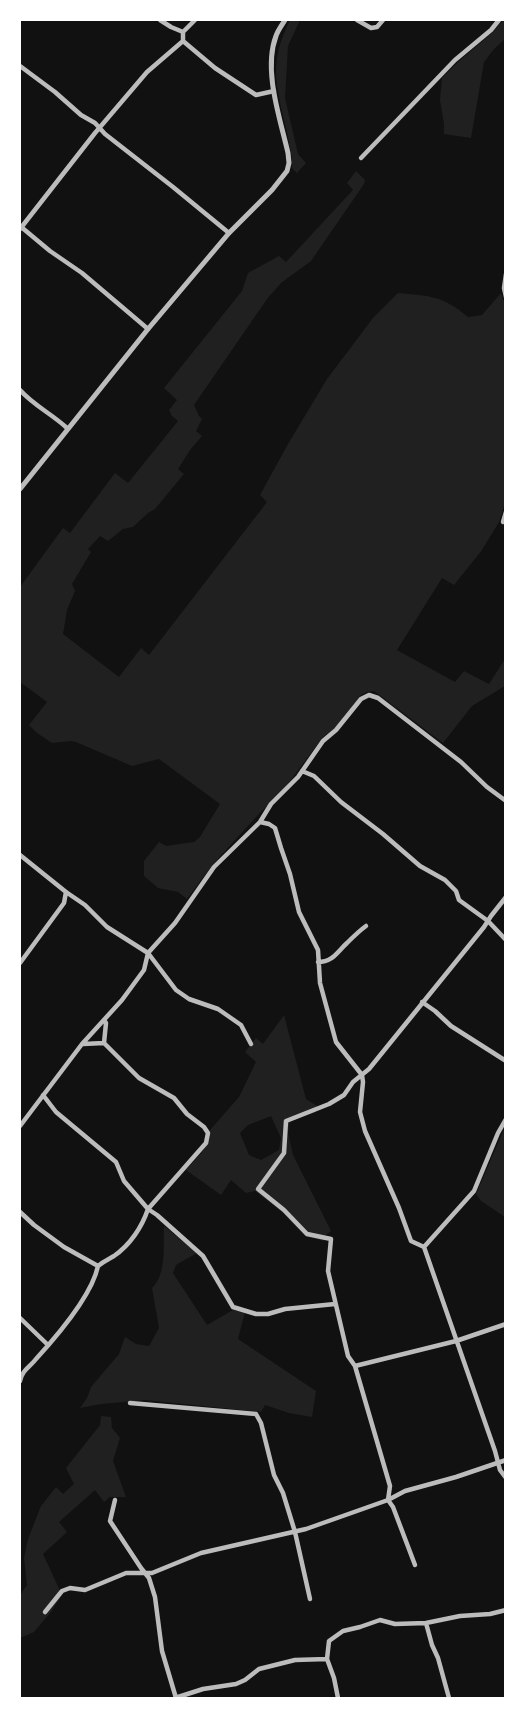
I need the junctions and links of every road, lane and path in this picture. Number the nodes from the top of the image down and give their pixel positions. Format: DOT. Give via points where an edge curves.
graph roads {
  1 [pos="160,20"];
  2 [pos="195,20"];
  3 [pos="285,20"];
  4 [pos="357,20"];
  5 [pos="383,20"];
  6 [pos="499,20"];
  7 [pos="183,32"];
  8 [pos="183,41"];
  9 [pos="20,66"];
  10 [pos="274,91"];
  11 [pos="99,128"];
  12 [pos="361,158"];
  13 [pos="20,228"];
  14 [pos="229,233"];
  15 [pos="506,274"];
  16 [pos="506,297"];
  17 [pos="148,329"];
  18 [pos="20,390"];
  19 [pos="67,428"];
  20 [pos="20,489"];
  21 [pos="506,512"];
  22 [pos="503,522"];
  23 [pos="302,771"];
  24 [pos="506,801"];
  25 [pos="260,822"];
  26 [pos="20,855"];
  27 [pos="66,892"];
  28 [pos="506,897"];
  29 [pos="488,921"];
  30 [pos="366,926"];
  31 [pos="506,940"];
  32 [pos="148,953"];
  33 [pos="318,962"];
  34 [pos="20,963"];
  35 [pos="422,1002"];
  36 [pos="104,1020"];
  37 [pos="104,1043"];
  38 [pos="82,1044"];
  39 [pos="251,1044"];
  40 [pos="506,1062"];
  41 [pos="362,1075"];
  42 [pos="43,1095"];
  43 [pos="506,1119"];
  44 [pos="20,1126"];
  45 [pos="148,1209"];
  46 [pos="20,1212"];
  47 [pos="424,1247"];
  48 [pos="98,1266"];
  49 [pos="335,1304"];
  50 [pos="20,1318"];
  51 [pos="506,1324"];
  52 [pos="456,1341"];
  53 [pos="48,1345"];
  54 [pos="355,1366"];
  55 [pos="20,1381"];
  56 [pos="130,1403"];
  57 [pos="506,1460"];
  58 [pos="497,1462"];
  59 [pos="506,1478"];
  60 [pos="115,1500"];
  61 [pos="388,1500"];
  62 [pos="295,1532"];
  63 [pos="415,1565"];
  64 [pos="146,1574"];
  65 [pos="310,1599"];
  66 [pos="506,1610"];
  67 [pos="45,1612"];
  68 [pos="426,1623"];
  69 [pos="327,1659"];
  70 [pos="176,1698"];
  71 [pos="338,1698"];
  72 [pos="449,1698"];
  1 -- 7 [label="street"];
  2 -- 7 [label="street"];
  3 -- 10 [label="street" via="273,51"];
  4 -- 5 [label="street" via="371,28"];
  6 -- 12 [label="street"];
  7 -- 8 [label="street"];
  8 -- 10 [label="street" via="256,95"];
  8 -- 11 [label="street" via="147,72"];
  9 -- 11 [label="street"];
  10 -- 14 [label="street" via="289,163 272,190"];
  11 -- 13 [label="street"];
  11 -- 14 [label="street"];
  13 -- 17 [label="street" via="82,273"];
  14 -- 17 [label="street"];
  15 -- 16 [label="street"];
  17 -- 19 [label="street"];
  18 -- 19 [label="street"];
  19 -- 20 [label="street"];
  21 -- 22 [label="street"];
  23 -- 24 [label="street" via="323,741 369,695 423,731"];
  23 -- 25 [label="street"];
  23 -- 29 [label="street" via="314,776 420,866 446,880 459,900"];
  25 -- 32 [label="street" via="214,867 176,923"];
  25 -- 33 [label="street" via="275,828 299,912 318,950"];
  26 -- 27 [label="street"];
  27 -- 32 [label="street" via="107,927"];
  27 -- 34 [label="street" via="64,903"];
  28 -- 29 [label="street"];
  29 -- 31 [label="street"];
  29 -- 35 [label="street"];
  30 -- 33 [label="street" via="331,960"];
  32 -- 36 [label="street" via="144,970"];
  32 -- 39 [label="street" via="176,990 189,999 218,1008 240,1025"];
  33 -- 41 [label="street" via="336,1042"];
  35 -- 40 [label="street"];
  35 -- 41 [label="street"];
  36 -- 37 [label="street"];
  36 -- 38 [label="street"];
  37 -- 38 [label="street"];
  37 -- 45 [label="street" via="139,1078 174,1098 208,1133 206,1143"];
  38 -- 42 [label="street"];
  41 -- 47 [label="street" via="360,1112 365,1131 411,1241"];
  41 -- 49 [label="street" via="344,1095 286,1121 284,1153 258,1189 307,1234 331,1239 328,1271"];
  42 -- 44 [label="street"];
  42 -- 45 [label="street" via="56,1112 116,1162 124,1181"];
  43 -- 47 [label="street" via="474,1191"];
  45 -- 48 [label="street" via="128,1243"];
  45 -- 49 [label="street" via="203,1256 233,1307 268,1314"];
  46 -- 48 [label="street" via="64,1247"];
  47 -- 52 [label="street"];
  48 -- 53 [label="street" via="70,1320"];
  49 -- 54 [label="street" via="348,1356"];
  50 -- 53 [label="street"];
  51 -- 52 [label="street"];
  52 -- 54 [label="street"];
  52 -- 58 [label="street"];
  53 -- 55 [label="street" via="22,1373"];
  54 -- 61 [label="street" via="390,1486"];
  56 -- 62 [label="street" via="256,1414"];
  57 -- 58 [label="street"];
  58 -- 59 [label="street"];
  58 -- 61 [label="street"];
  60 -- 64 [label="street" via="110,1521"];
  61 -- 62 [label="street"];
  61 -- 63 [label="street"];
  62 -- 64 [label="street" via="201,1553"];
  62 -- 65 [label="street"];
  64 -- 67 [label="street" via="126,1574 85,1590 62,1591"];
  64 -- 70 [label="street" via="155,1597 162,1651"];
  66 -- 68 [label="street"];
  68 -- 69 [label="street" via="395,1624 380,1620 344,1631 329,1641"];
  68 -- 72 [label="street"];
  69 -- 70 [label="street" via="295,1660 259,1669 236,1684"];
  69 -- 71 [label="street"];
}
